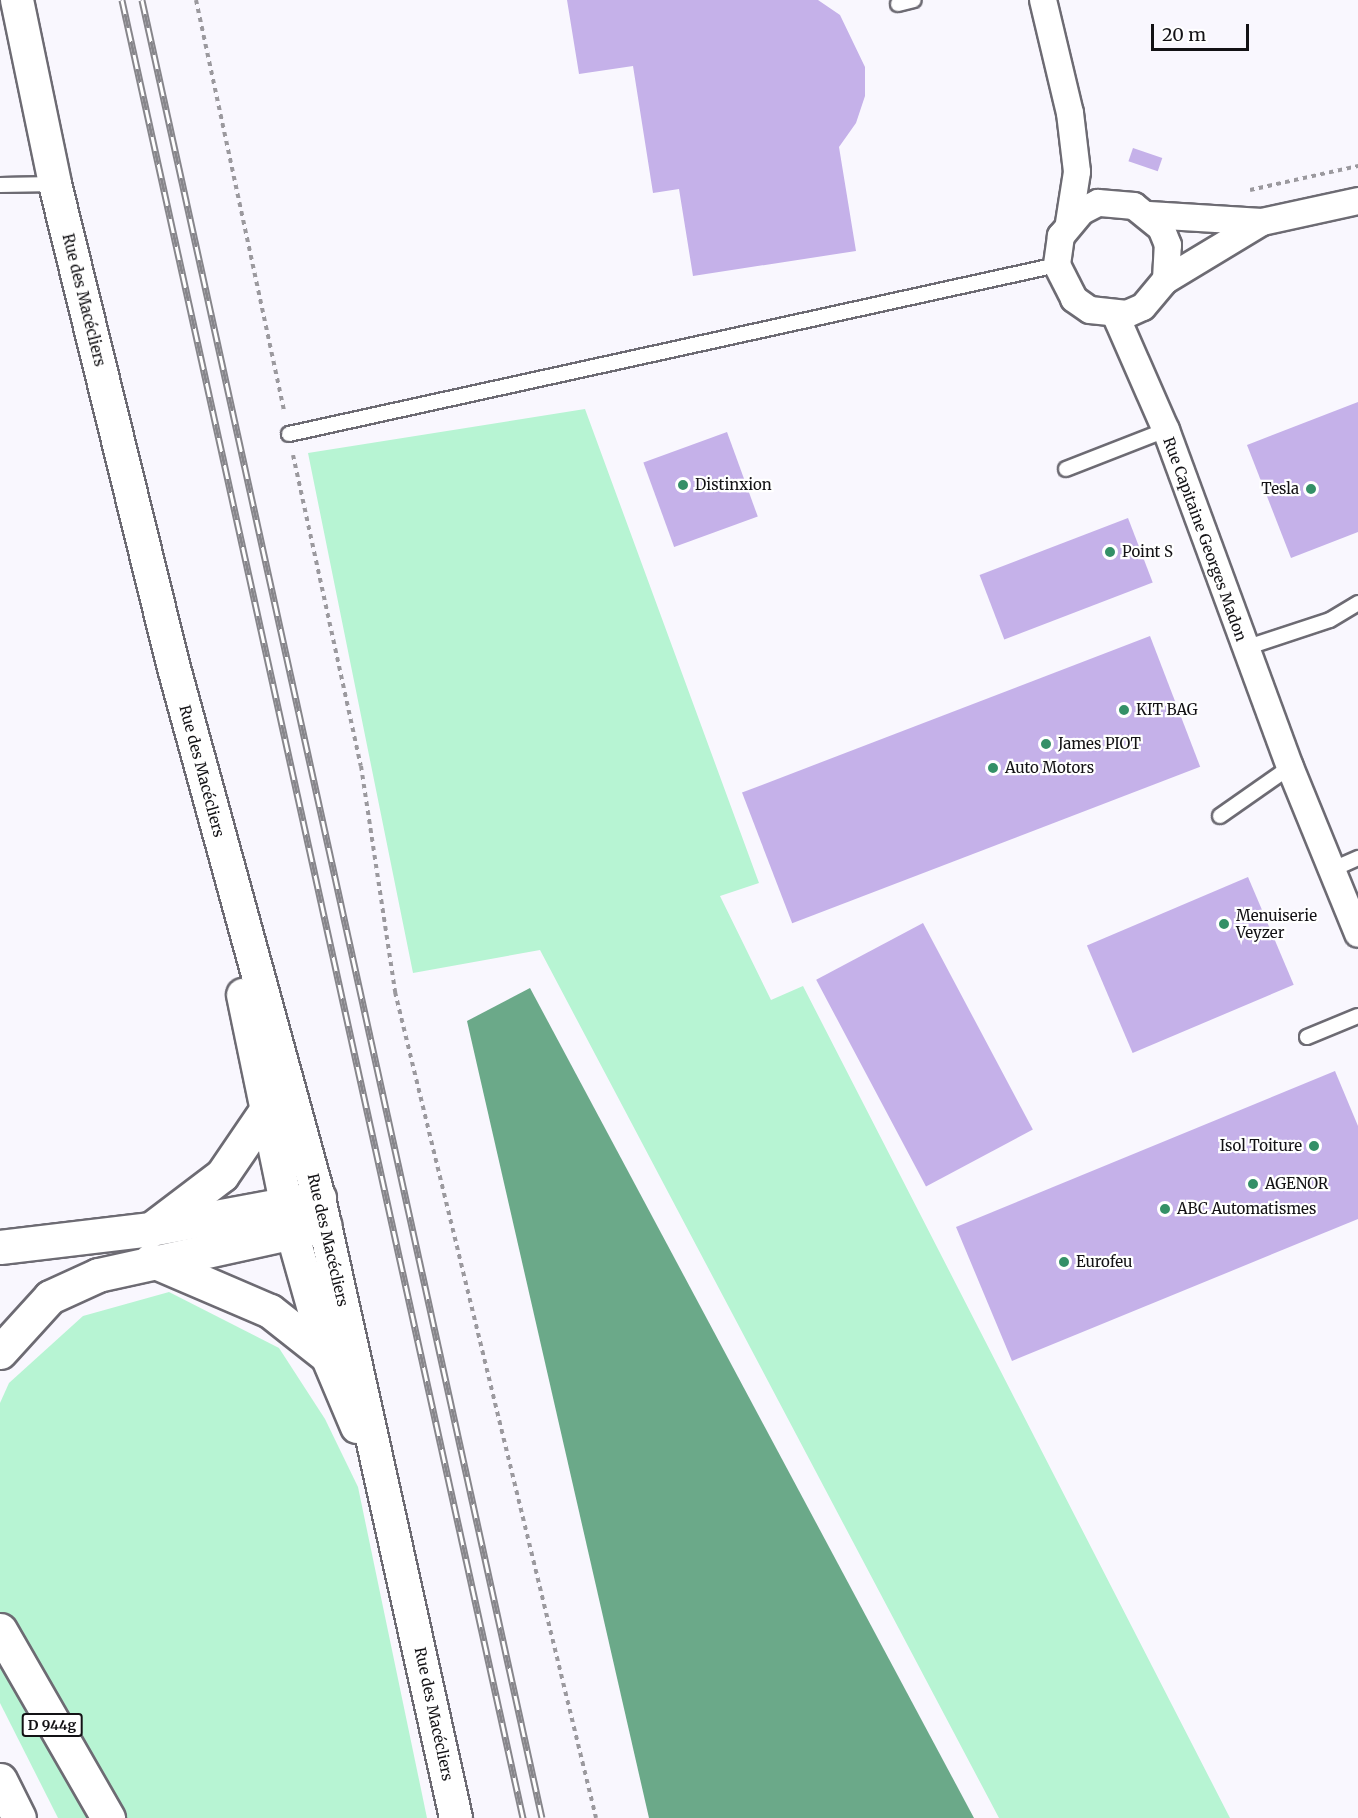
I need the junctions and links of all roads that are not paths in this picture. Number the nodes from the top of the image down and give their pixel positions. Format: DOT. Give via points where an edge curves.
graph roads {
  1 [pos="17,0"];
  2 [pos="914,0"];
  3 [pos="1043,0"];
  4 [pos="898,4"];
  5 [pos="55,183"];
  6 [pos="0,185"];
  7 [pos="1358,201"];
  8 [pos="1149,215"];
  9 [pos="1262,222"];
  10 [pos="1069,223"];
  11 [pos="1057,265"];
  12 [pos="1166,280"];
  13 [pos="1114,314"];
  14 [pos="1166,430"];
  15 [pos="289,434"];
  16 [pos="1066,469"];
  17 [pos="1358,603"];
  18 [pos="1245,648"];
  19 [pos="174,668"];
  20 [pos="1290,767"];
  21 [pos="1221,816"];
  22 [pos="1358,858"];
  23 [pos="1331,870"];
  24 [pos="1358,934"];
  25 [pos="1358,1016"];
  26 [pos="1307,1037"];
  27 [pos="267,1109"];
  28 [pos="322,1211"];
  29 [pos="290,1218"];
  30 [pos="151,1244"];
  31 [pos="0,1247"];
  32 [pos="0,1352"];
  33 [pos="327,1356"];
  34 [pos="390,1507"];
  35 [pos="0,1630"];
  36 [pos="0,1780"];
  37 [pos="19,1818"];
  38 [pos="108,1818"];
  39 [pos="456,1818"];
  1 -- 5 [label="street, Rue des Macécliers"];
  2 -- 4 [label="lane"];
  3 -- 10 [label="street" via="1070,113 1077,172"];
  5 -- 6 [label="lane"];
  5 -- 19 [label="street, Rue des Macécliers"];
  7 -- 9 [label="street"];
  8 -- 9 [label="street"];
  8 -- 10 [label="street" via="1134,206 1098,203"];
  8 -- 12 [label="street" via="1168,245"];
  9 -- 12 [label="street"];
  10 -- 11 [label="street" via="1061,236"];
  11 -- 13 [label="street" via="1074,299 1090,310"];
  11 -- 15 [label="lane"];
  12 -- 13 [label="street" via="1143,307"];
  13 -- 14 [label="street, Rue Capitaine Georges Madon"];
  14 -- 16 [label="lane, Rue Capitaine Georges Madon"];
  14 -- 18 [label="street, Rue Capitaine Georges Madon"];
  17 -- 18 [label="lane, Rue Capitaine Georges Madon" via="1330,620"];
  18 -- 20 [label="street, Rue Capitaine Georges Madon"];
  19 -- 27 [label="street, Rue des Macécliers"];
  19 -- 28 [label="street, Rue des Macécliers"];
  20 -- 21 [label="lane"];
  20 -- 23 [label="street, Rue Capitaine Georges Madon"];
  22 -- 23 [label="lane"];
  23 -- 24 [label="street, Rue Capitaine Georges Madon"];
  25 -- 26 [label="lane"];
  27 -- 29 [label="street, Rue des Macécliers"];
  27 -- 30 [label="main road" via="222,1175"];
  28 -- 29 [label="main road"];
  28 -- 34 [label="street, Rue des Macécliers"];
  29 -- 30 [label="main road"];
  29 -- 33 [label="street, Rue des Macécliers"];
  30 -- 31 [label="main road"];
  30 -- 32 [label="main road" via="50,1297"];
  30 -- 33 [label="main road" via="270,1311"];
  33 -- 34 [label="street, Rue des Macécliers"];
  34 -- 39 [label="street, Rue des Macécliers"];
  35 -- 38 [label="main road, D 944g"];
  36 -- 37 [label="main road"];
}
